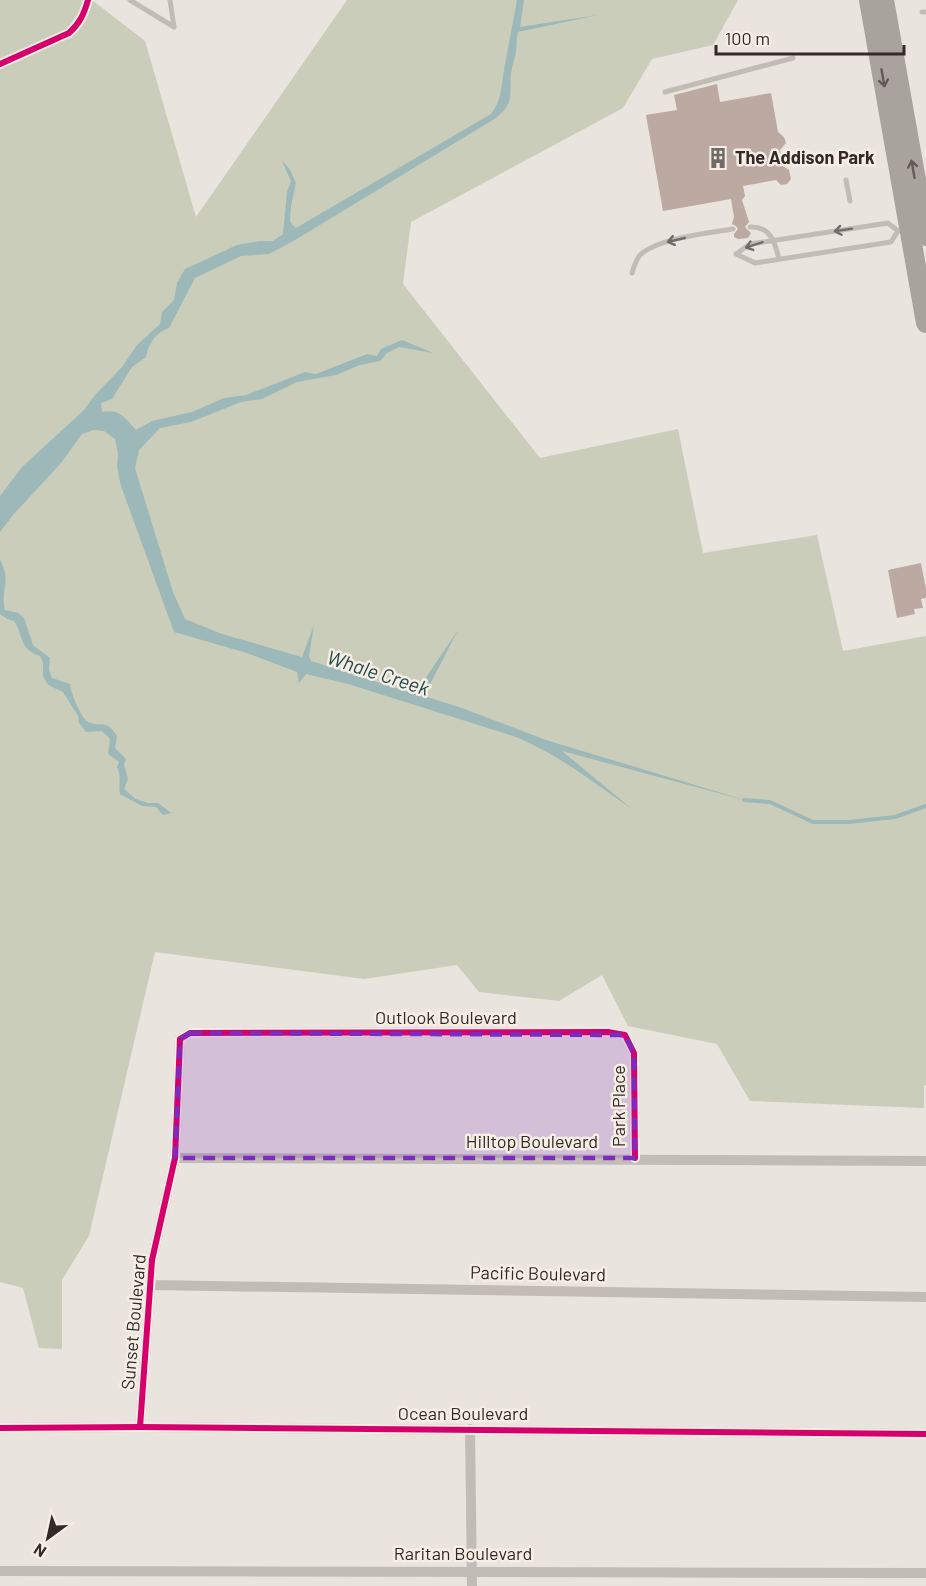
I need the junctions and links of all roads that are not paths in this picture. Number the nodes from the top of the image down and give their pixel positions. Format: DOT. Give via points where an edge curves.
graph roads {
  1 [pos="130,0"];
  2 [pos="170,0"];
  3 [pos="869,0"];
  4 [pos="884,0"];
  5 [pos="87,1"];
  6 [pos="794,58"];
  7 [pos="0,64"];
  8 [pos="665,92"];
  9 [pos="846,180"];
  10 [pos="850,201"];
  11 [pos="750,227"];
  12 [pos="733,229"];
  13 [pos="914,231"];
  14 [pos="774,240"];
  15 [pos="779,260"];
  16 [pos="632,273"];
  17 [pos="926,323"];
  18 [pos="248,1033"];
  19 [pos="634,1053"];
  20 [pos="175,1158"];
  21 [pos="634,1158"];
  22 [pos="926,1161"];
  23 [pos="150,1285"];
  24 [pos="926,1297"];
  25 [pos="140,1427"];
  26 [pos="0,1428"];
  27 [pos="470,1429"];
  28 [pos="926,1434"];
  29 [pos="0,1571"];
  30 [pos="472,1571"];
  31 [pos="926,1573"];
  32 [pos="472,1586"];
  1 -- 2 [label="lane" via="174,27"];
  3 -- 13 [label="highway, one-way"];
  13 -- 4 [label="highway, one-way"];
  5 -- 7 [label="street" via="84,15 69,33"];
  6 -- 8 [label="lane"];
  9 -- 10 [label="lane"];
  11 -- 14 [label="lane" via="764,229"];
  12 -- 16 [label="lane, one-way" via="650,248 637,260"];
  13 -- 14 [label="lane, one-way" via="888,223"];
  13 -- 15 [label="lane" via="891,242"];
  13 -- 17 [label="highway"];
  14 -- 15 [label="lane"];
  14 -- 15 [label="lane, one-way" via="750,244 736,254 754,263"];
  18 -- 19 [label="street, Outlook Boulevard" via="608,1032 625,1035"];
  18 -- 20 [label="street, Sunset Boulevard" via="190,1033 180,1039"];
  19 -- 21 [label="street, Park Place"];
  20 -- 21 [label="street, Hilltop Boulevard"];
  20 -- 23 [label="street, Sunset Boulevard"];
  21 -- 22 [label="street, Hilltop Boulevard"];
  23 -- 24 [label="street, Pacific Boulevard"];
  23 -- 25 [label="street, Sunset Boulevard"];
  25 -- 26 [label="street, Ocean Boulevard"];
  25 -- 27 [label="street, Ocean Boulevard"];
  27 -- 28 [label="street, Ocean Boulevard"];
  27 -- 30 [label="street"];
  29 -- 30 [label="street, Raritan Boulevard"];
  30 -- 31 [label="street, Raritan Boulevard"];
  30 -- 32 [label="street"];
}
